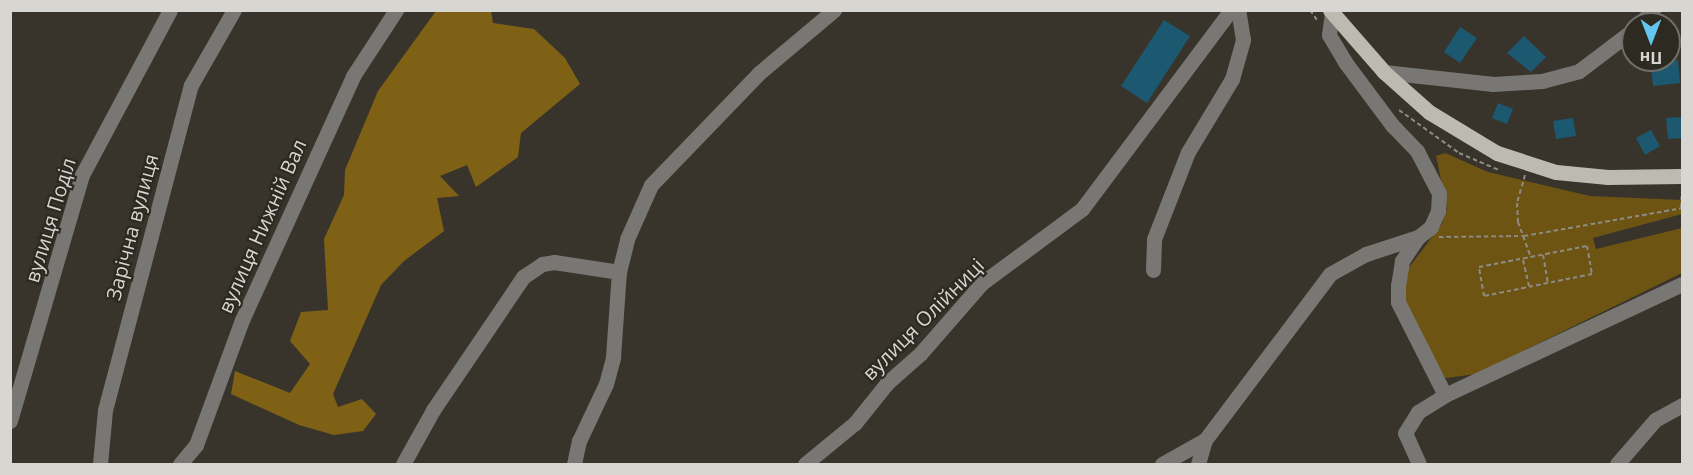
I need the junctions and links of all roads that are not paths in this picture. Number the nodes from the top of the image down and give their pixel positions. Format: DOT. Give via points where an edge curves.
graph roads {
  1 [pos="170,10"];
  2 [pos="234,10"];
  3 [pos="396,10"];
  4 [pos="834,10"];
  5 [pos="1231,10"];
  6 [pos="1238,10"];
  7 [pos="1331,12"];
  8 [pos="1621,39"];
  9 [pos="1384,72"];
  10 [pos="1683,176"];
  11 [pos="1418,237"];
  12 [pos="1153,270"];
  13 [pos="619,272"];
  14 [pos="1683,284"];
  15 [pos="1445,395"];
  16 [pos="1683,405"];
  17 [pos="10,421"];
  18 [pos="1204,440"];
  19 [pos="1198,464"];
  20 [pos="100,465"];
  21 [pos="180,465"];
  22 [pos="403,465"];
  23 [pos="574,465"];
  24 [pos="805,465"];
  25 [pos="1162,465"];
  26 [pos="1419,465"];
  27 [pos="1617,465"];
  1 -- 17 [label="street, вулиця Поділ" via="82,175"];
  2 -- 20 [label="street, Зарічна вулиця" via="191,85 105,410"];
  3 -- 21 [label="street, вулиця Нижній Вал" via="353,76 242,320 196,445"];
  4 -- 13 [label="street" via="759,73 651,185 627,240"];
  5 -- 24 [label="street, вулиця Олійниці" via="1082,209 982,283 921,354 886,383 855,423"];
  6 -- 12 [label="street" via="1243,40 1232,79 1188,152 1154,240"];
  7 -- 9 [label="main road"];
  7 -- 11 [label="street" via="1329,35 1345,62 1432,175 1438,211 1431,227"];
  8 -- 9 [label="street" via="1579,71 1542,81 1493,84"];
  9 -- 10 [label="main road" via="1428,112 1497,153 1556,172 1608,177"];
  11 -- 15 [label="street" via="1402,261 1398,302"];
  11 -- 18 [label="street" via="1366,254 1330,274"];
  13 -- 22 [label="street" via="554,262 542,264 523,277 433,410"];
  13 -- 23 [label="street" via="614,357 579,441"];
  14 -- 15 [label="street"];
  15 -- 26 [label="street" via="1418,412 1408,424 1407,442"];
  16 -- 27 [label="street" via="1656,420"];
  18 -- 19 [label="street"];
  18 -- 25 [label="street"];
}
